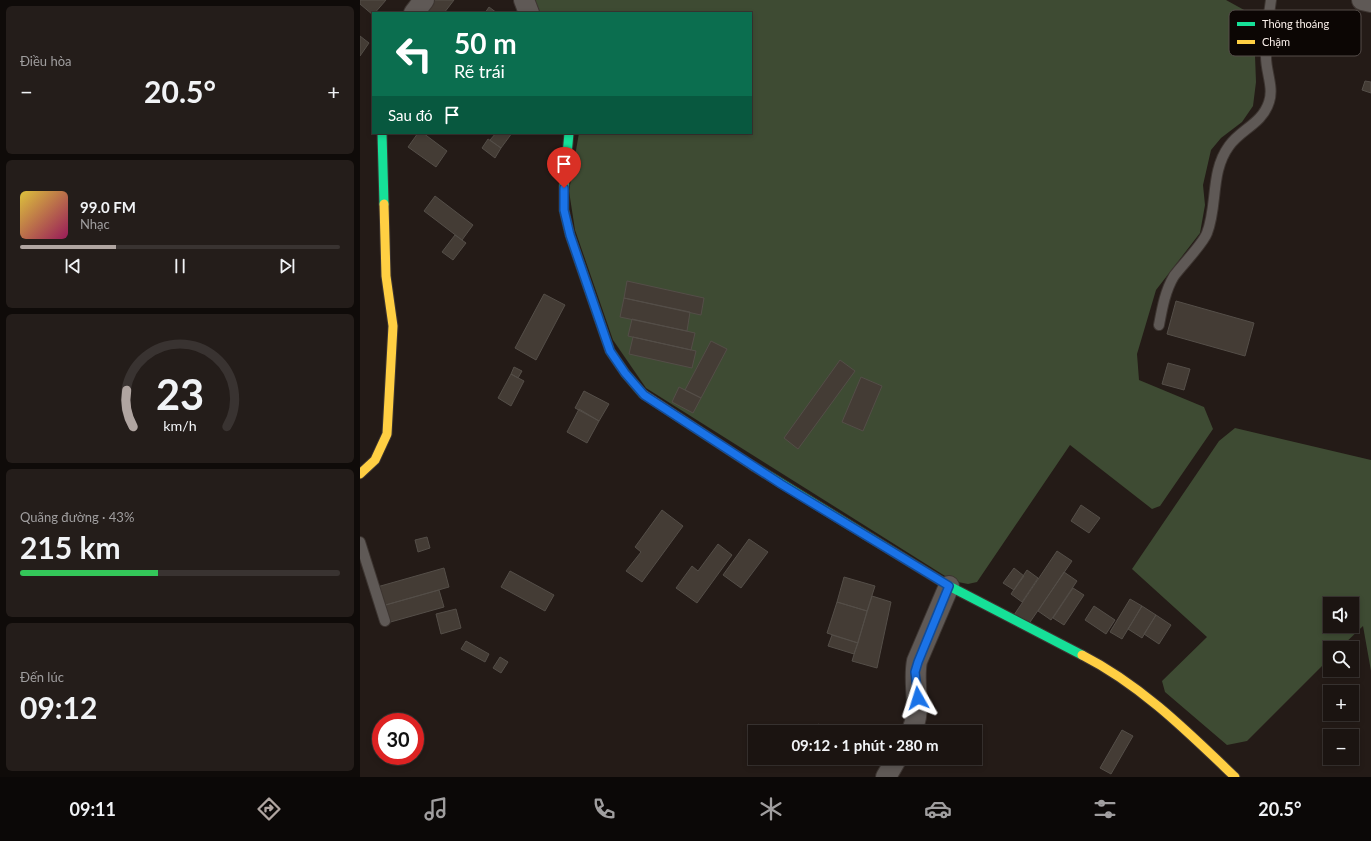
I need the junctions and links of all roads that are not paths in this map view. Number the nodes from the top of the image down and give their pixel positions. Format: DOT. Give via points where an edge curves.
graph roads {
  1 [pos="424,0"];
  2 [pos="524,0"];
  3 [pos="1271,0"];
  4 [pos="1362,0"];
  5 [pos="1371,2"];
  6 [pos="1269,10"];
  7 [pos="415,12"];
  8 [pos="529,12"];
  9 [pos="1266,56"];
  10 [pos="382,134"];
  11 [pos="569,134"];
  12 [pos="1159,325"];
  13 [pos="360,474"];
  14 [pos="360,542"];
  15 [pos="949,586"];
  16 [pos="385,621"];
  17 [pos="914,725"];
  18 [pos="893,765"];
  19 [pos="886,777"];
  20 [pos="1235,777"];
  1 -- 7 [label="street"];
  2 -- 8 [label="street"];
  3 -- 6 [label="lane"];
  4 -- 5 [label="street"];
  9 -- 12 [label="lane" via="1270,100 1265,113 1229,145 1216,175 1212,218 1207,235 1174,277 1163,304"];
  10 -- 13 [label="street" via="386,276 393,326 386,434 375,460"];
  11 -- 15 [label="street" via="564,210 570,235 610,351 625,373 644,395 781,484"];
  14 -- 16 [label="lane"];
  15 -- 17 [label="street" via="915,672 918,713"];
  15 -- 20 [label="street" via="1096,662 1164,710"];
  18 -- 19 [label="street"];
}
